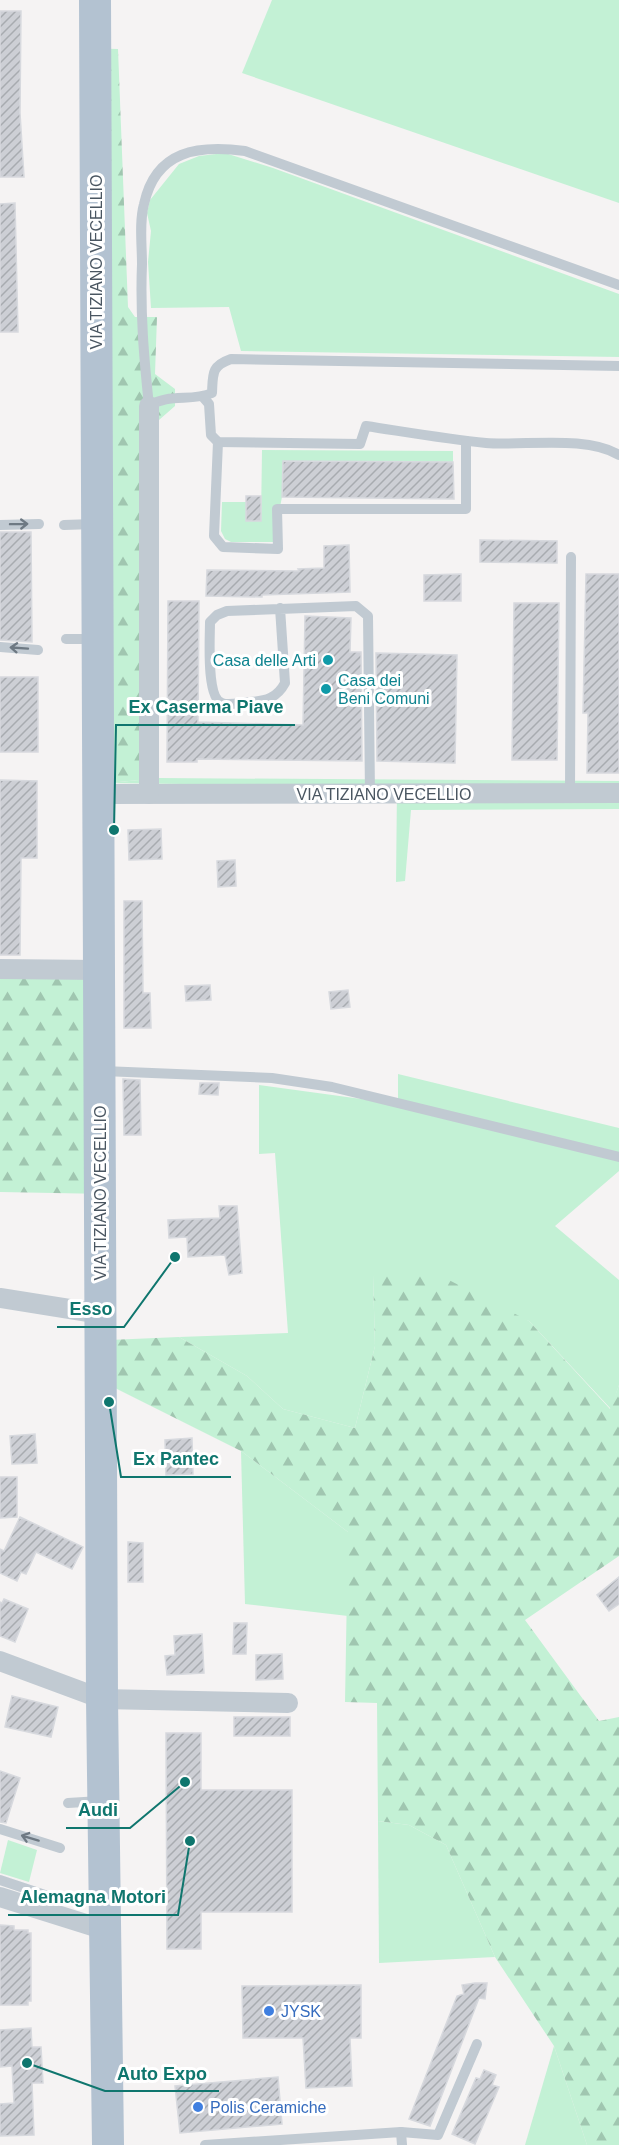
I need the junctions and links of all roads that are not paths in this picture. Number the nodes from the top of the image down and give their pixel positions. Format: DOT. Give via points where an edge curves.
graph roads {
  1 [pos="95,0"];
  2 [pos="619,285"];
  3 [pos="619,366"];
  4 [pos="203,397"];
  5 [pos="149,406"];
  6 [pos="466,441"];
  7 [pos="218,442"];
  8 [pos="619,455"];
  9 [pos="39,524"];
  10 [pos="97,524"];
  11 [pos="0,525"];
  12 [pos="64,525"];
  13 [pos="571,557"];
  14 [pos="280,608"];
  15 [pos="66,639"];
  16 [pos="98,639"];
  17 [pos="0,647"];
  18 [pos="38,650"];
  19 [pos="570,793"];
  20 [pos="619,793"];
  21 [pos="99,794"];
  22 [pos="148,794"];
  23 [pos="370,794"];
  24 [pos="0,969"];
  25 [pos="99,970"];
  26 [pos="100,1070"];
  27 [pos="619,1157"];
  28 [pos="0,1298"];
  29 [pos="101,1314"];
  30 [pos="0,1661"];
  31 [pos="102,1699"];
  32 [pos="288,1703"];
  33 [pos="103,1801"];
  34 [pos="68,1803"];
  35 [pos="0,1829"];
  36 [pos="60,1848"];
  37 [pos="0,1880"];
  38 [pos="48,1896"];
  39 [pos="0,1897"];
  40 [pos="105,1930"];
  41 [pos="477,2044"];
  42 [pos="401,2132"];
  43 [pos="108,2145"];
  44 [pos="205,2145"];
  45 [pos="402,2145"];
  1 -- 10 [label="main road, VIA TIZIANO VECELLIO"];
  2 -- 5 [label="lane" via="244,151 195,149 164,167 149,186 143,206 140,317"];
  3 -- 4 [label="lane" via="231,359 212,370 212,393"];
  4 -- 5 [label="lane" via="170,397"];
  4 -- 7 [label="lane" via="209,404 211,435"];
  5 -- 22 [label="street"];
  6 -- 7 [label="lane" via="366,426 360,444"];
  6 -- 7 [label="lane" via="466,509 277,509 278,549 223,547 214,536"];
  6 -- 8 [label="lane" via="582,445"];
  11 -- 9 [label="lane, one-way"];
  10 -- 12 [label="lane"];
  10 -- 16 [label="main road, VIA TIZIANO VECELLIO"];
  13 -- 19 [label="lane"];
  14 -- 14 [label="lane" via="227,611 210,622 212,687 222,704 266,701 285,684"];
  14 -- 23 [label="lane" via="356,606 368,616"];
  15 -- 16 [label="lane"];
  16 -- 21 [label="main road, VIA TIZIANO VECELLIO"];
  18 -- 17 [label="lane, one-way"];
  19 -- 20 [label="street, VIA TIZIANO VECELLIO"];
  19 -- 23 [label="street, VIA TIZIANO VECELLIO"];
  21 -- 22 [label="street, VIA TIZIANO VECELLIO"];
  21 -- 25 [label="main road, VIA TIZIANO VECELLIO"];
  22 -- 23 [label="street, VIA TIZIANO VECELLIO"];
  24 -- 25 [label="street"];
  25 -- 26 [label="main road, VIA TIZIANO VECELLIO"];
  26 -- 27 [label="lane" via="272,1078 332,1088"];
  26 -- 29 [label="main road, VIA TIZIANO VECELLIO"];
  28 -- 29 [label="street"];
  29 -- 31 [label="main road, VIA TIZIANO VECELLIO"];
  30 -- 31 [label="street"];
  31 -- 32 [label="street"];
  31 -- 33 [label="main road, VIA TIZIANO VECELLIO"];
  33 -- 34 [label="lane"];
  33 -- 40 [label="main road, VIA TIZIANO VECELLIO"];
  36 -- 35 [label="lane, one-way"];
  37 -- 38 [label="lane"];
  39 -- 40 [label="street"];
  40 -- 43 [label="main road, VIA TIZIANO VECELLIO"];
  41 -- 42 [label="lane" via="438,2135"];
  42 -- 44 [label="lane"];
  42 -- 45 [label="lane"];
}
